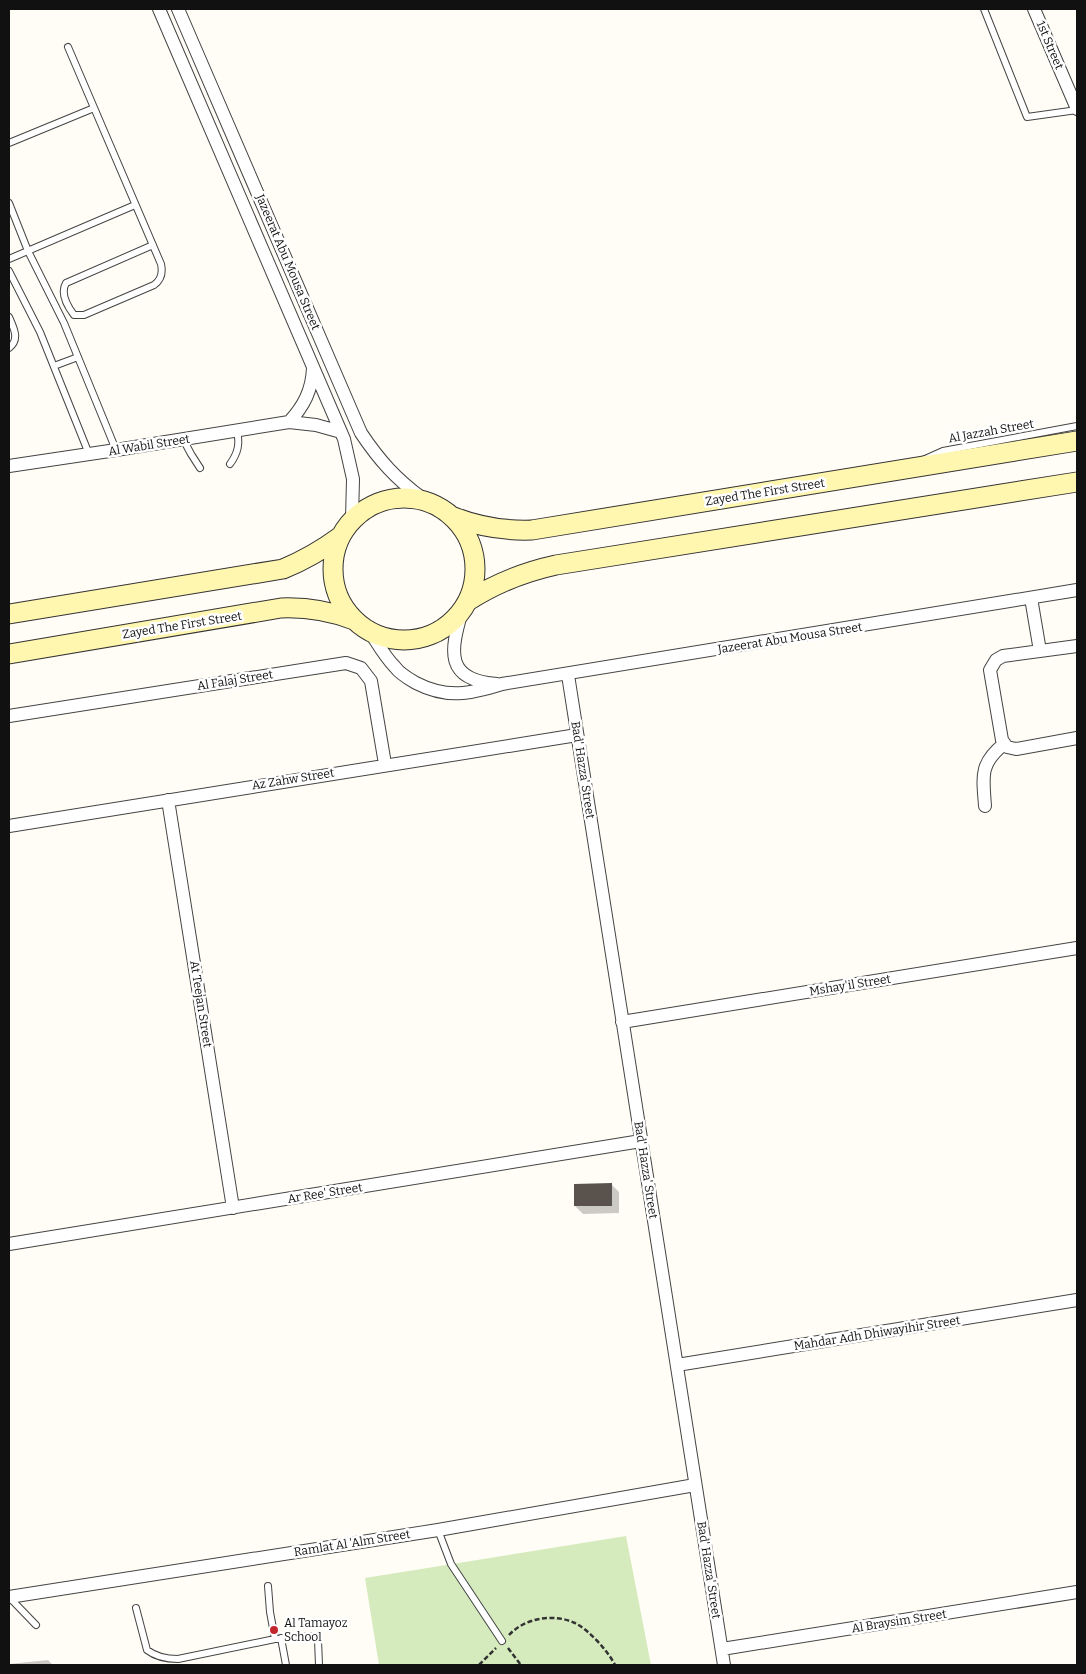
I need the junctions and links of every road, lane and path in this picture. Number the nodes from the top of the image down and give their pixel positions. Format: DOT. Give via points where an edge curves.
graph roads {
  1 [pos="158,9"];
  2 [pos="178,9"];
  3 [pos="984,9"];
  4 [pos="1034,9"];
  5 [pos="68,47"];
  6 [pos="94,108"];
  7 [pos="1077,110"];
  8 [pos="9,143"];
  9 [pos="9,203"];
  10 [pos="135,205"];
  11 [pos="153,245"];
  12 [pos="28,251"];
  13 [pos="9,259"];
  14 [pos="9,271"];
  15 [pos="9,317"];
  16 [pos="9,348"];
  17 [pos="78,356"];
  18 [pos="54,366"];
  19 [pos="313,366"];
  20 [pos="289,422"];
  21 [pos="1077,426"];
  22 [pos="237,431"];
  23 [pos="342,432"];
  24 [pos="183,439"];
  25 [pos="1077,441"];
  26 [pos="116,450"];
  27 [pos="89,454"];
  28 [pos="230,464"];
  29 [pos="9,466"];
  30 [pos="200,468"];
  31 [pos="914,468"];
  32 [pos="1074,484"];
  33 [pos="422,498"];
  34 [pos="454,517"];
  35 [pos="352,519"];
  36 [pos="341,536"];
  37 [pos="1077,590"];
  38 [pos="1031,598"];
  39 [pos="465,606"];
  40 [pos="9,614"];
  41 [pos="354,620"];
  42 [pos="370,632"];
  43 [pos="1077,646"];
  44 [pos="1040,651"];
  45 [pos="9,654"];
  46 [pos="568,675"];
  47 [pos="502,684"];
  48 [pos="9,716"];
  49 [pos="577,735"];
  50 [pos="1077,738"];
  51 [pos="1004,744"];
  52 [pos="385,764"];
  53 [pos="168,800"];
  54 [pos="986,806"];
  55 [pos="9,826"];
  56 [pos="1077,948"];
  57 [pos="622,1022"];
  58 [pos="641,1141"];
  59 [pos="233,1208"];
  60 [pos="9,1244"];
  61 [pos="1077,1300"];
  62 [pos="677,1365"];
  63 [pos="695,1485"];
  64 [pos="438,1530"];
  65 [pos="268,1586"];
  66 [pos="1077,1592"];
  67 [pos="9,1597"];
  68 [pos="136,1608"];
  69 [pos="36,1625"];
  70 [pos="278,1639"];
  71 [pos="502,1641"];
  72 [pos="722,1649"];
  73 [pos="286,1665"];
  74 [pos="319,1665"];
  75 [pos="479,1665"];
  76 [pos="521,1665"];
  77 [pos="615,1665"];
  78 [pos="724,1665"];
  1 -- 19 [label="street, Jazeerat Abu Mousa Street"];
  2 -- 33 [label="street, Jazeerat Abu Mousa Street" via="361,433 388,469"];
  3 -- 7 [label="lane" via="1027,117"];
  4 -- 7 [label="street, 1st Street"];
  5 -- 6 [label="lane"];
  6 -- 8 [label="lane"];
  6 -- 10 [label="lane"];
  9 -- 12 [label="lane"];
  10 -- 11 [label="lane"];
  10 -- 12 [label="lane"];
  11 -- 11 [label="lane" via="66,283 64,293 74,315 84,315 158,282 162,271"];
  12 -- 13 [label="lane"];
  12 -- 17 [label="lane"];
  14 -- 18 [label="lane"];
  15 -- 16 [label="lane" via="16,339"];
  17 -- 18 [label="lane"];
  17 -- 26 [label="lane"];
  18 -- 27 [label="lane"];
  19 -- 20 [label="street" via="310,390"];
  19 -- 23 [label="street, Jazeerat Abu Mousa Street"];
  20 -- 22 [label="street, Al Wabil Street"];
  20 -- 23 [label="street, Al Wabil Street"];
  21 -- 31 [label="lane, Al Jazzah Street" via="943,451 927,457"];
  22 -- 24 [label="street, Al Wabil Street"];
  22 -- 28 [label="lane" via="239,445"];
  23 -- 35 [label="street, Jazeerat Abu Mousa Street" via="353,479"];
  24 -- 26 [label="street, Al Wabil Street"];
  24 -- 30 [label="lane"];
  25 -- 31 [label="main road, Zayed The First Street"];
  26 -- 27 [label="street, Al Wabil Street"];
  27 -- 29 [label="street, Al Wabil Street"];
  31 -- 34 [label="main road, Zayed The First Street" via="532,530 492,528"];
  32 -- 39 [label="main road" via="556,565 510,578 488,588"];
  33 -- 34 [label="main road"];
  33 -- 35 [label="main road" via="384,500"];
  34 -- 39 [label="main road" via="473,550 475,576"];
  35 -- 36 [label="main road"];
  36 -- 40 [label="main road" via="304,561 283,569"];
  36 -- 41 [label="main road" via="333,561 335,586"];
  37 -- 38 [label="street, Jazeerat Abu Mousa Street"];
  38 -- 44 [label="street"];
  38 -- 46 [label="street, Jazeerat Abu Mousa Street"];
  39 -- 42 [label="main road" via="446,627 420,638 392,639"];
  39 -- 47 [label="street, Jazeerat Abu Mousa Street" via="455,635 456,664 470,679"];
  41 -- 42 [label="main road"];
  41 -- 45 [label="main road, Zayed The First Street" via="318,609 281,608"];
  42 -- 47 [label="street, Jazeerat Abu Mousa Street" via="396,668 427,689 460,694"];
  43 -- 44 [label="street"];
  44 -- 51 [label="street" via="1003,656 991,666"];
  46 -- 47 [label="street, Jazeerat Abu Mousa Street"];
  46 -- 49 [label="street, Bad' Hazza' Street"];
  48 -- 52 [label="street, Al Falaj Street" via="346,663 361,668 371,681"];
  49 -- 52 [label="street, Az Zahw Street"];
  49 -- 57 [label="street, Bad' Hazza' Street"];
  50 -- 51 [label="street" via="1016,749"];
  51 -- 54 [label="street" via="991,756 984,769"];
  52 -- 53 [label="street, Az Zahw Street"];
  53 -- 55 [label="street, Az Zahw Street"];
  53 -- 59 [label="street, At Teejan Street"];
  56 -- 57 [label="street, Mshay'il Street"];
  57 -- 58 [label="street, Bad' Hazza' Street"];
  58 -- 59 [label="street, Ar Ree' Street"];
  58 -- 62 [label="street, Bad' Hazza' Street"];
  59 -- 60 [label="street, Ar Ree' Street"];
  61 -- 62 [label="street, Mahdar Adh Dhiwayihir Street"];
  62 -- 63 [label="street, Bad' Hazza' Street"];
  63 -- 64 [label="street, Ramlat Al 'Alm Street"];
  63 -- 72 [label="street, Bad' Hazza' Street"];
  64 -- 67 [label="street, Ramlat Al 'Alm Street"];
  64 -- 71 [label="lane" via="451,1564"];
  65 -- 70 [label="lane" via="270,1612"];
  66 -- 72 [label="street, Al Braysim Street"];
  67 -- 69 [label="lane"];
  68 -- 70 [label="lane" via="147,1650 169,1659"];
  70 -- 73 [label="lane"];
  70 -- 74 [label="lane" via="315,1637"];
  71 -- 75 [label="path"];
  71 -- 76 [label="path"];
  71 -- 77 [label="path" via="532,1620 554,1618 574,1623 587,1631"];
  72 -- 78 [label="street, Bad' Hazza' Street"];
}
